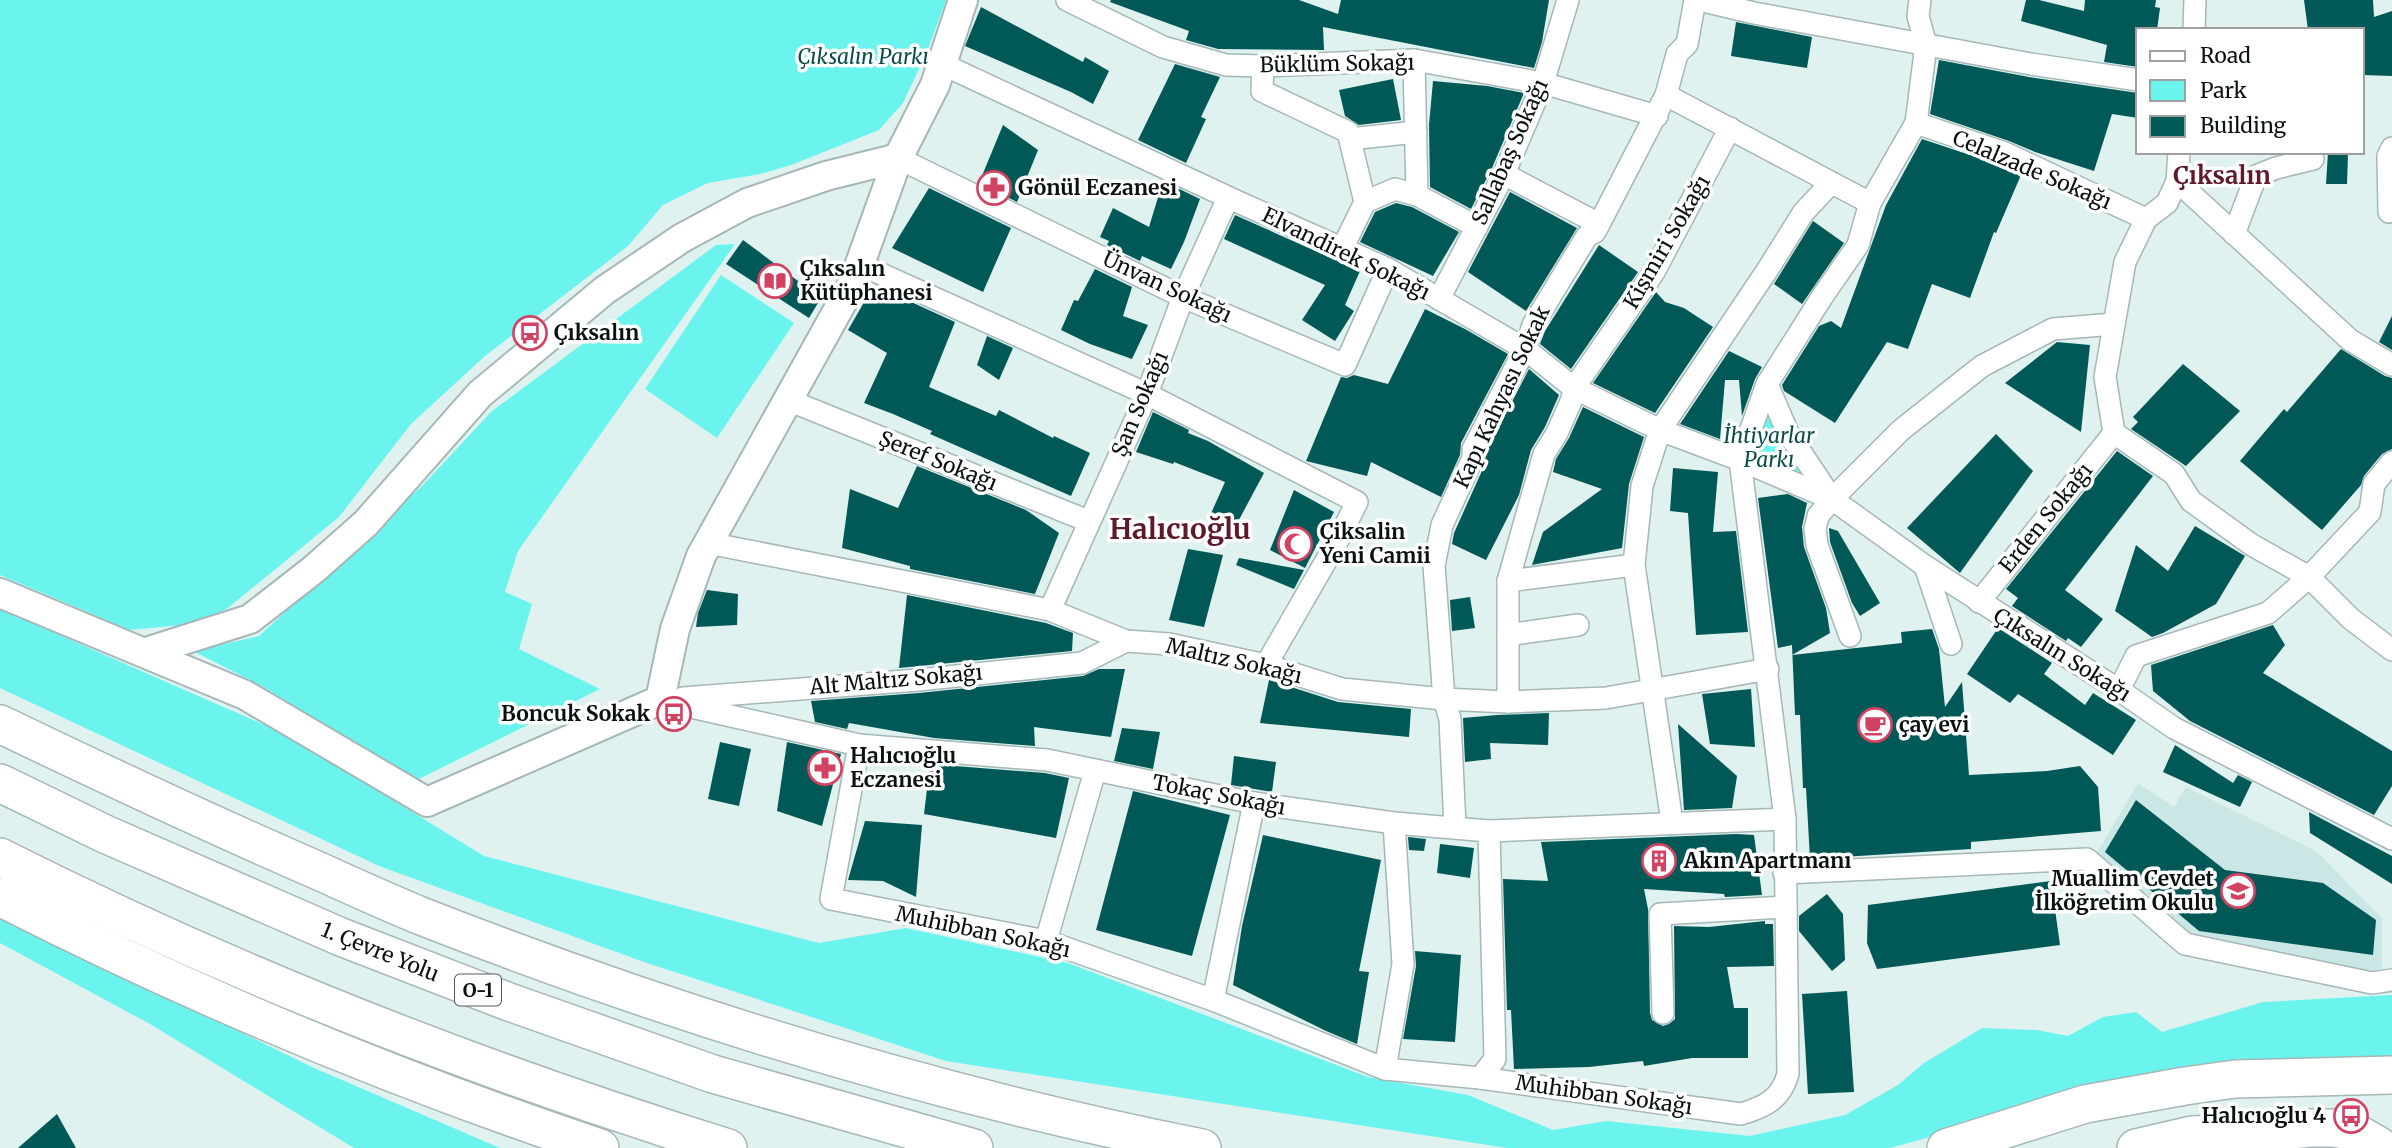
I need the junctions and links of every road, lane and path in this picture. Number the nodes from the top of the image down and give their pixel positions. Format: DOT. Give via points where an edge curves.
graph roads {
  1 [pos="963,0"];
  2 [pos="1568,0"];
  3 [pos="1697,0"];
  4 [pos="1920,0"];
  5 [pos="2195,0"];
  6 [pos="1073,2"];
  7 [pos="2194,28"];
  8 [pos="1926,45"];
  9 [pos="1414,60"];
  10 [pos="942,64"];
  11 [pos="1263,66"];
  12 [pos="2136,80"];
  13 [pos="1543,83"];
  14 [pos="1666,95"];
  15 [pos="1657,116"];
  16 [pos="1916,123"];
  17 [pos="1731,128"];
  18 [pos="1416,132"];
  19 [pos="1350,139"];
  20 [pos="2392,148"];
  21 [pos="2179,154"];
  22 [pos="898,158"];
  23 [pos="2313,159"];
  24 [pos="1504,174"];
  25 [pos="827,177"];
  26 [pos="2177,181"];
  27 [pos="1831,183"];
  28 [pos="1417,195"];
  29 [pos="1228,198"];
  30 [pos="1365,202"];
  31 [pos="1870,203"];
  32 [pos="2389,212"];
  33 [pos="2147,219"];
  34 [pos="875,221"];
  35 [pos="1599,224"];
  36 [pos="1477,227"];
  37 [pos="2234,234"];
  38 [pos="1342,249"];
  39 [pos="859,264"];
  40 [pos="1388,269"];
  41 [pos="1183,297"];
  42 [pos="1438,299"];
  43 [pos="2114,324"];
  44 [pos="1525,349"];
  45 [pos="2392,365"];
  46 [pos="1767,384"];
  47 [pos="1574,388"];
  48 [pos="1147,394"];
  49 [pos="788,400"];
  50 [pos="1660,430"];
  51 [pos="2114,433"];
  52 [pos="1740,460"];
  53 [pos="2392,462"];
  54 [pos="1832,499"];
  55 [pos="1088,521"];
  56 [pos="708,543"];
  57 [pos="1634,565"];
  58 [pos="1925,566"];
  59 [pos="2309,577"];
  60 [pos="1508,581"];
  61 [pos="0,593"];
  62 [pos="1979,602"];
  63 [pos="1050,610"];
  64 [pos="1578,625"];
  65 [pos="1508,635"];
  66 [pos="197,636"];
  67 [pos="1850,636"];
  68 [pos="1126,641"];
  69 [pos="1951,643"];
  70 [pos="2392,650"];
  71 [pos="146,652"];
  72 [pos="1266,665"];
  73 [pos="1768,669"];
  74 [pos="195,673"];
  75 [pos="1652,688"];
  76 [pos="2119,690"];
  77 [pos="660,699"];
  78 [pos="1444,699"];
  79 [pos="1507,702"];
  80 [pos="0,724"];
  81 [pos="859,745"];
  82 [pos="1095,771"];
  83 [pos="0,783"];
  84 [pos="1254,803"];
  85 [pos="1785,819"];
  86 [pos="1672,822"];
  87 [pos="1394,823"];
  88 [pos="1454,827"];
  89 [pos="1489,831"];
  90 [pos="2392,839"];
  91 [pos="0,857"];
  92 [pos="1784,873"];
  93 [pos="0,897"];
  94 [pos="1786,907"];
  95 [pos="1046,941"];
  96 [pos="2392,981"];
  97 [pos="1213,1000"];
  98 [pos="1663,1013"];
  99 [pos="1385,1069"];
  100 [pos="2392,1075"];
  101 [pos="1480,1078"];
  102 [pos="2372,1147"];
  103 [pos="600,1148"];
  104 [pos="728,1148"];
  105 [pos="974,1148"];
  106 [pos="1202,1148"];
  107 [pos="1946,1148"];
  108 [pos="2136,1148"];
  1 -- 10 [label="street"];
  2 -- 13 [label="street, Sallabaş Sokağı"];
  3 -- 8 [label="street"];
  3 -- 14 [label="street, Kapı Kahyası Sokak" via="1687,44 1677,54"];
  4 -- 8 [label="street" via="1918,16"];
  5 -- 7 [label="street"];
  6 -- 11 [label="street, Büklüm Sokağı" via="1163,47 1226,65"];
  8 -- 12 [label="street"];
  8 -- 16 [label="street"];
  9 -- 11 [label="street, Büklüm Sokağı"];
  9 -- 13 [label="street, Büklüm Sokağı"];
  9 -- 18 [label="street"];
  10 -- 22 [label="street"];
  10 -- 29 [label="street, Elvandirek Sokağı"];
  11 -- 19 [label="street" via="1262,91 1348,132"];
  13 -- 15 [label="street, Büklüm Sokağı"];
  13 -- 24 [label="street, Sallabaş Sokağı"];
  14 -- 15 [label="street, Kapı Kahyası Sokak"];
  14 -- 17 [label="street"];
  15 -- 35 [label="street, Kapı Kahyası Sokak"];
  16 -- 31 [label="street"];
  16 -- 33 [label="street, Celalzade Sokağı" via="2005,153"];
  17 -- 27 [label="street"];
  17 -- 47 [label="street, Kişmiri Sokağı" via="1654,272"];
  18 -- 19 [label="street"];
  18 -- 28 [label="street"];
  19 -- 30 [label="street"];
  20 -- 32 [label="street" via="2388,156"];
  21 -- 26 [label="street"];
  22 -- 25 [label="street"];
  22 -- 34 [label="street"];
  22 -- 41 [label="street, Ünvan Sokağı"];
  23 -- 37 [label="street" via="2256,176"];
  24 -- 35 [label="street"];
  24 -- 36 [label="street, Sallabaş Sokağı"];
  25 -- 34 [label="street" via="860,187 871,201"];
  25 -- 66 [label="street" via="747,203 682,238 605,290 480,394 366,523 313,570 250,619"];
  26 -- 33 [label="street" via="2166,203"];
  26 -- 37 [label="street"];
  27 -- 31 [label="street"];
  27 -- 50 [label="street" via="1803,213"];
  28 -- 30 [label="street" via="1395,189"];
  28 -- 36 [label="street"];
  29 -- 38 [label="street, Elvandirek Sokağı"];
  29 -- 41 [label="street, Şan Sokağı"];
  30 -- 38 [label="street"];
  31 -- 46 [label="street" via="1858,245"];
  33 -- 43 [label="street" via="2125,262"];
  34 -- 39 [label="street"];
  35 -- 44 [label="street, Kapı Kahyası Sokak" via="1533,325"];
  36 -- 42 [label="street, Sallabaş Sokağı"];
  37 -- 45 [label="street" via="2350,340"];
  38 -- 40 [label="street, Elvandirek Sokağı"];
  39 -- 48 [label="street"];
  39 -- 49 [label="street"];
  40 -- 41 [label="street, Ünvan Sokağı" via="1345,365"];
  40 -- 42 [label="street, Elvandirek Sokağı"];
  41 -- 48 [label="street, Şan Sokağı"];
  42 -- 44 [label="street, Elvandirek Sokağı"];
  43 -- 51 [label="street" via="2105,377"];
  43 -- 54 [label="street" via="2053,329 1982,366 1901,430"];
  44 -- 47 [label="street, Elvandirek Sokağı"];
  44 -- 78 [label="street, Kapı Kahyası Sokak" via="1473,449 1442,525 1434,566"];
  46 -- 52 [label="street"];
  46 -- 54 [label="street" via="1788,433"];
  47 -- 50 [label="street, Elvandirek Sokağı"];
  47 -- 60 [label="street, Kişmiri Sokağı" via="1544,454"];
  48 -- 55 [label="street, Şan Sokağı"];
  48 -- 72 [label="street" via="1357,502"];
  49 -- 55 [label="street, Şeref Sokağı"];
  49 -- 56 [label="street"];
  50 -- 52 [label="street, Elvandirek Sokağı"];
  50 -- 57 [label="street" via="1642,486"];
  51 -- 59 [label="street" via="2174,474 2191,501 2252,545"];
  51 -- 62 [label="street, Erden Sokağı"];
  52 -- 54 [label="street, Çıksalın Sokağı"];
  52 -- 73 [label="street, Muhibban Sokağı"];
  53 -- 59 [label="street" via="2374,484 2370,512"];
  54 -- 58 [label="street, Çıksalın Sokağı"];
  54 -- 67 [label="street" via="1818,516 1816,545"];
  55 -- 63 [label="street, Şan Sokağı"];
  56 -- 63 [label="street, Maltız Sokağı"];
  56 -- 77 [label="street" via="675,629"];
  57 -- 60 [label="street"];
  57 -- 75 [label="street"];
  58 -- 62 [label="street, Çıksalın Sokağı"];
  58 -- 69 [label="street"];
  59 -- 70 [label="street" via="2351,619"];
  59 -- 76 [label="street" via="2269,612 2136,656"];
  60 -- 65 [label="street, Kişmiri Sokağı"];
  61 -- 71 [label="street"];
  62 -- 76 [label="street, Çıksalın Sokağı"];
  63 -- 68 [label="street, Maltız Sokağı"];
  64 -- 65 [label="street"];
  65 -- 79 [label="street, Kişmiri Sokağı"];
  66 -- 71 [label="street"];
  66 -- 74 [label="street" via="188,653"];
  68 -- 72 [label="street, Maltız Sokağı" via="1168,644"];
  68 -- 77 [label="street, Alt Maltız Sokağı" via="1082,663"];
  71 -- 74 [label="street"];
  72 -- 78 [label="street, Maltız Sokağı" via="1342,689"];
  73 -- 75 [label="street, Maltız Sokağı"];
  73 -- 85 [label="street, Muhibban Sokağı"];
  74 -- 77 [label="street" via="245,695 427,802"];
  75 -- 79 [label="street, Maltız Sokağı" via="1606,698"];
  75 -- 86 [label="street"];
  76 -- 90 [label="street, Çıksalın Sokağı" via="2174,728"];
  77 -- 81 [label="street, Tokaç Sokağı"];
  78 -- 79 [label="street, Maltız Sokağı"];
  78 -- 88 [label="street, Kapı Kahyası Sokak" via="1450,719"];
  80 -- 106 [label="highway" via="419,915 554,965 874,1069"];
  81 -- 82 [label="street, Tokaç Sokağı" via="1047,760"];
  81 -- 95 [label="street, Muhibban Sokağı" via="831,899"];
  82 -- 84 [label="street, Tokaç Sokağı"];
  82 -- 95 [label="street"];
  83 -- 105 [label="highway, 1. Çevre Yolu / O-1" via="329,932 509,1002 713,1074"];
  84 -- 87 [label="street, Tokaç Sokağı"];
  84 -- 97 [label="street"];
  85 -- 86 [label="street, Tokaç Sokağı"];
  85 -- 92 [label="street, Muhibban Sokağı"];
  86 -- 89 [label="street, Tokaç Sokağı"];
  87 -- 88 [label="street, Tokaç Sokağı"];
  87 -- 99 [label="street" via="1403,964"];
  88 -- 89 [label="street, Tokaç Sokağı"];
  89 -- 101 [label="street" via="1495,1059"];
  91 -- 104 [label="highway" via="139,925 375,1026"];
  92 -- 94 [label="street, Muhibban Sokağı"];
  92 -- 96 [label="street" via="2087,859 2185,944 2372,983"];
  93 -- 103 [label="highway" via="316,1042"];
  94 -- 98 [label="street" via="1660,914"];
  94 -- 101 [label="street, Muhibban Sokağı" via="1788,1074 1779,1095 1762,1108 1741,1114"];
  95 -- 97 [label="street, Muhibban Sokağı"];
  97 -- 99 [label="street, Muhibban Sokağı"];
  99 -- 101 [label="street, Muhibban Sokağı"];
  100 -- 107 [label="highway" via="2235,1079 2185,1086 2085,1104"];
  102 -- 108 [label="highway" via="2355,1132 2310,1128 2192,1135"];
}
